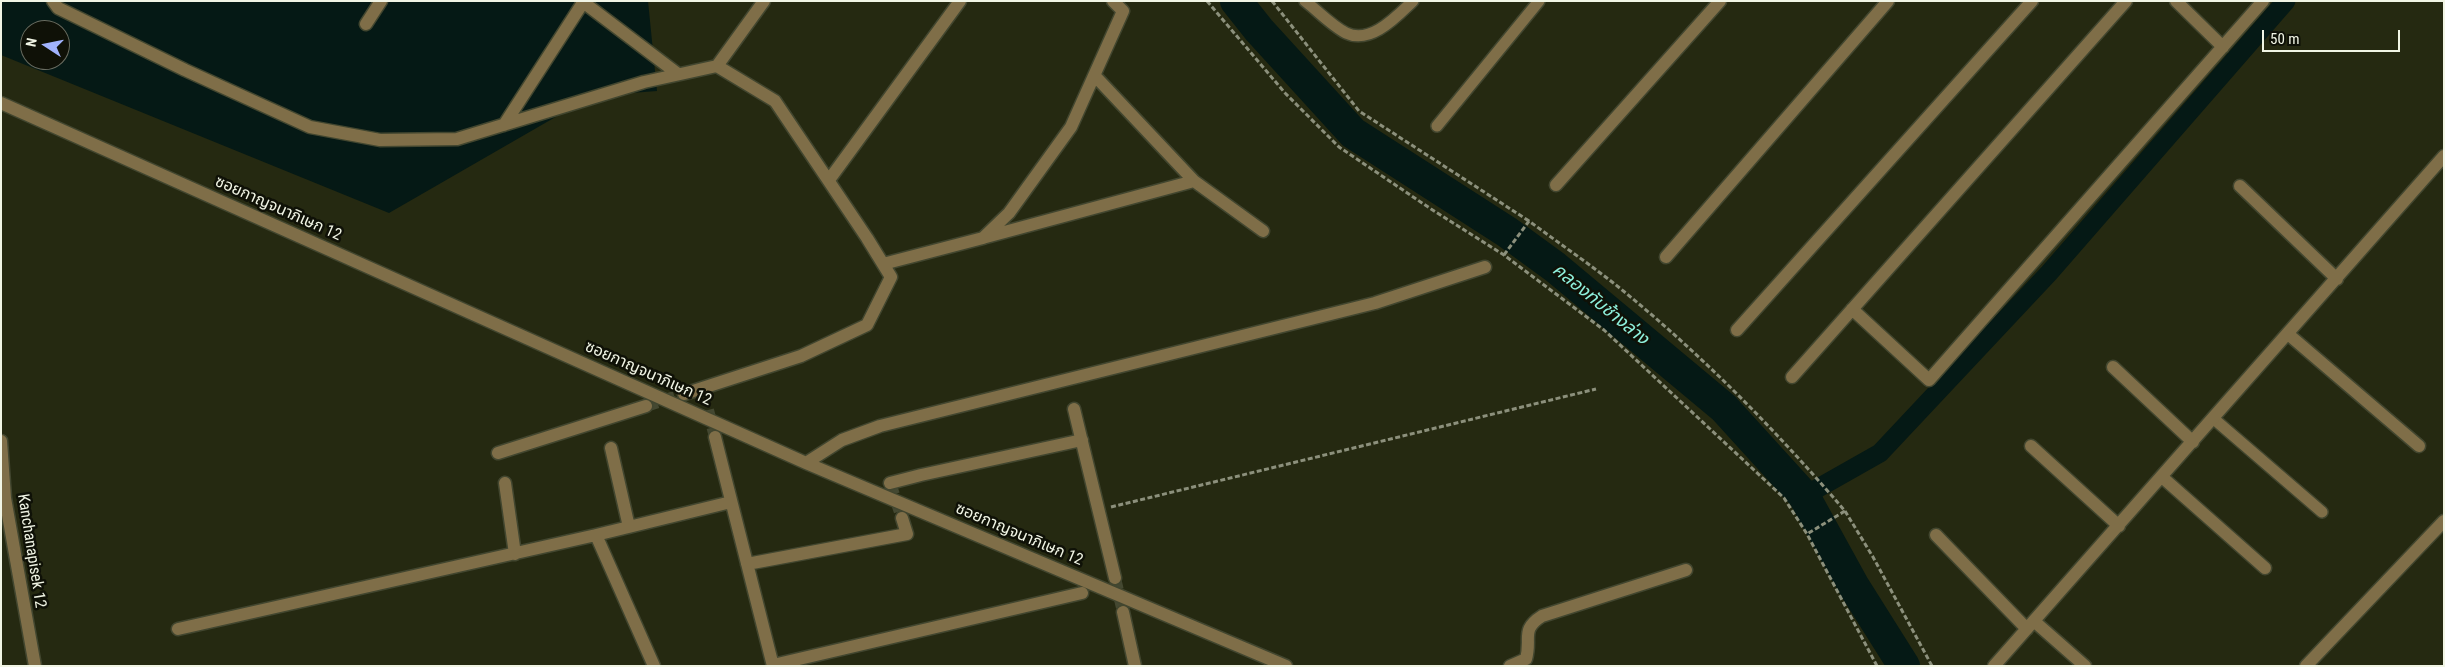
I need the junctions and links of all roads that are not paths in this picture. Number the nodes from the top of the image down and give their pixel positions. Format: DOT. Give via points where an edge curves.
graph roads {
  1 [pos="53,1"];
  2 [pos="380,1"];
  3 [pos="764,1"];
  4 [pos="960,1"];
  5 [pos="1113,1"];
  6 [pos="1305,1"];
  7 [pos="1414,1"];
  8 [pos="1539,1"];
  9 [pos="1720,1"];
  10 [pos="1888,1"];
  11 [pos="2032,1"];
  12 [pos="2126,1"];
  13 [pos="2176,1"];
  14 [pos="2263,1"];
  15 [pos="584,2"];
  16 [pos="366,24"];
  17 [pos="2223,47"];
  18 [pos="717,66"];
  19 [pos="678,74"];
  20 [pos="1094,76"];
  21 [pos="1,103"];
  22 [pos="504,125"];
  23 [pos="1436,126"];
  24 [pos="2444,156"];
  25 [pos="828,180"];
  26 [pos="1194,181"];
  27 [pos="1556,185"];
  28 [pos="2240,186"];
  29 [pos="1264,231"];
  30 [pos="983,238"];
  31 [pos="1666,257"];
  32 [pos="884,264"];
  33 [pos="1485,268"];
  34 [pos="2337,279"];
  35 [pos="1852,309"];
  36 [pos="1737,330"];
  37 [pos="2288,334"];
  38 [pos="2113,367"];
  39 [pos="1792,376"];
  40 [pos="684,394"];
  41 [pos="646,406"];
  42 [pos="1074,408"];
  43 [pos="2214,418"];
  44 [pos="715,437"];
  45 [pos="1082,440"];
  46 [pos="1,441"];
  47 [pos="2193,442"];
  48 [pos="2031,446"];
  49 [pos="2419,446"];
  50 [pos="611,448"];
  51 [pos="498,453"];
  52 [pos="806,463"];
  53 [pos="2162,477"];
  54 [pos="505,483"];
  55 [pos="890,484"];
  56 [pos="731,502"];
  57 [pos="2322,512"];
  58 [pos="902,518"];
  59 [pos="2444,521"];
  60 [pos="2119,526"];
  61 [pos="629,527"];
  62 [pos="596,535"];
  63 [pos="1936,535"];
  64 [pos="515,554"];
  65 [pos="748,564"];
  66 [pos="2265,568"];
  67 [pos="1686,570"];
  68 [pos="1115,583"];
  69 [pos="1082,593"];
  70 [pos="1122,612"];
  71 [pos="2031,625"];
  72 [pos="178,630"];
  73 [pos="773,665"];
  74 [pos="35,666"];
  75 [pos="654,666"];
  76 [pos="1135,666"];
  77 [pos="1286,666"];
  78 [pos="1510,666"];
  79 [pos="1994,666"];
  80 [pos="2085,666"];
  81 [pos="2306,666"];
  1 -- 22 [label="street" via="58,8 310,127 380,140 409,140 457,139"];
  2 -- 16 [label="street"];
  3 -- 18 [label="street"];
  4 -- 25 [label="street"];
  5 -- 20 [label="street" via="1123,11"];
  6 -- 7 [label="lane" via="1347,33 1365,36 1389,24"];
  8 -- 23 [label="lane"];
  9 -- 27 [label="street"];
  10 -- 31 [label="street"];
  11 -- 36 [label="street"];
  12 -- 35 [label="street"];
  13 -- 17 [label="street"];
  14 -- 17 [label="street"];
  15 -- 19 [label="street"];
  15 -- 22 [label="street"];
  17 -- 35 [label="street" via="1929,380"];
  18 -- 19 [label="street"];
  18 -- 25 [label="street" via="774,101"];
  19 -- 22 [label="street"];
  20 -- 26 [label="street"];
  20 -- 30 [label="street" via="1071,127 1009,213"];
  21 -- 52 [label="street, ซอยกาญจนาภิเษก 12"];
  24 -- 34 [label="street"];
  25 -- 32 [label="street"];
  26 -- 29 [label="street"];
  26 -- 30 [label="street"];
  28 -- 34 [label="street"];
  30 -- 32 [label="street"];
  32 -- 40 [label="street" via="892,277 867,325 801,356"];
  33 -- 52 [label="street" via="1375,303 880,426 842,440"];
  34 -- 37 [label="street"];
  35 -- 39 [label="street"];
  37 -- 43 [label="street"];
  37 -- 49 [label="street"];
  38 -- 47 [label="street"];
  41 -- 51 [label="street"];
  42 -- 45 [label="street"];
  43 -- 47 [label="street"];
  43 -- 57 [label="lane"];
  44 -- 56 [label="street"];
  45 -- 55 [label="street"];
  45 -- 68 [label="street"];
  46 -- 74 [label="street, Kanchanapisek 12" via="5,498"];
  47 -- 53 [label="street"];
  48 -- 60 [label="street"];
  50 -- 61 [label="street"];
  52 -- 77 [label="street, ซอยกาญจนาภิเษก 12"];
  53 -- 60 [label="street"];
  53 -- 66 [label="street"];
  54 -- 64 [label="street"];
  56 -- 61 [label="street"];
  56 -- 65 [label="street"];
  58 -- 65 [label="street" via="907,534"];
  59 -- 81 [label="street"];
  60 -- 71 [label="street"];
  61 -- 62 [label="street"];
  62 -- 64 [label="street"];
  62 -- 75 [label="street"];
  63 -- 71 [label="street"];
  64 -- 72 [label="street"];
  65 -- 73 [label="street"];
  67 -- 78 [label="street" via="1542,616 1531,623 1526,659"];
  69 -- 73 [label="street"];
  70 -- 76 [label="street"];
  71 -- 79 [label="street"];
  71 -- 80 [label="street"];
}
